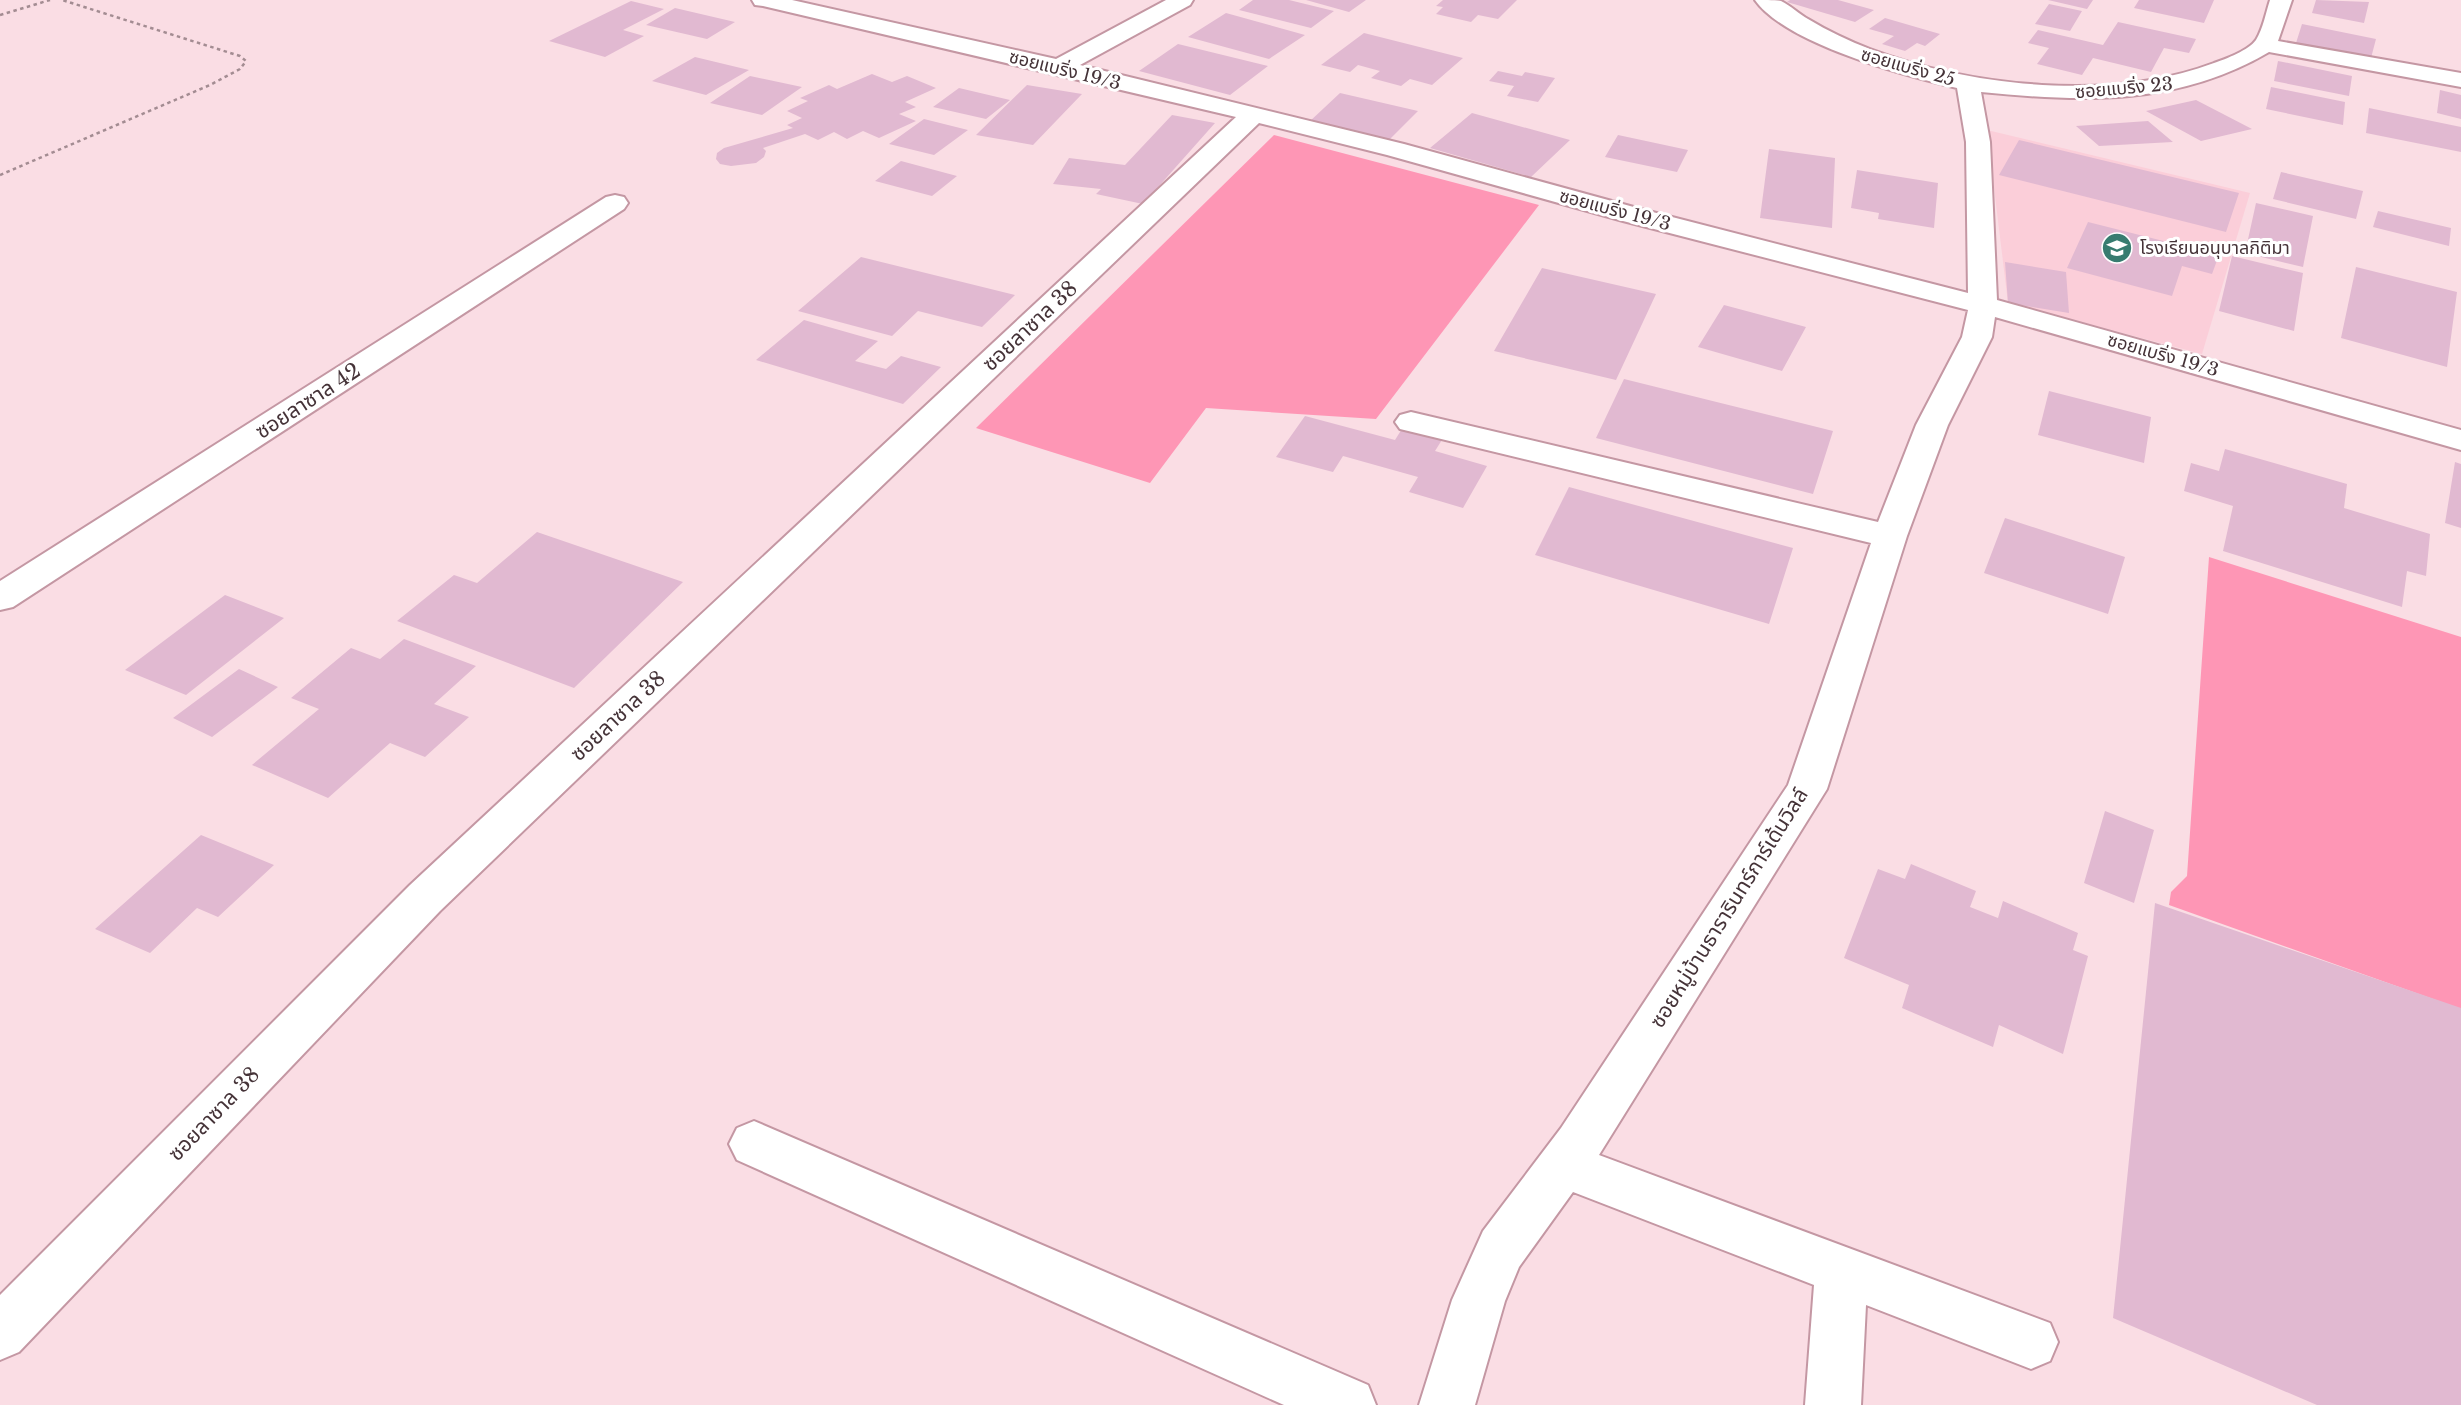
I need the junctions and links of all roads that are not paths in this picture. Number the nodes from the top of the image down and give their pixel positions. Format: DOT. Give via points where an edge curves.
graph roads {
  1 [pos="763,0"];
  2 [pos="1182,0"];
  3 [pos="1766,0"];
  4 [pos="2280,0"];
  5 [pos="2265,45"];
  6 [pos="1059,68"];
  7 [pos="2461,80"];
  8 [pos="1968,84"];
  9 [pos="1253,115"];
  10 [pos="615,203"];
  11 [pos="1983,305"];
  12 [pos="1411,422"];
  13 [pos="2461,440"];
  14 [pos="1889,536"];
  15 [pos="0,598"];
  16 [pos="754,1144"];
  17 [pos="1564,1165"];
  18 [pos="1841,1270"];
  19 [pos="0,1333"];
  20 [pos="2031,1342"];
  21 [pos="1348,1405"];
  22 [pos="1447,1405"];
  23 [pos="1833,1405"];
  1 -- 6 [label="street, ซอยแบริ่ง 19/3"];
  2 -- 6 [label="street"];
  3 -- 8 [label="street, ซอยแบริ่ง 25" via="1845,48"];
  4 -- 5 [label="street"];
  5 -- 7 [label="street"];
  5 -- 8 [label="street, ซอยแบริ่ง 23" via="2218,71 2146,89 2064,93"];
  6 -- 9 [label="street, ซอยแบริ่ง 19/3"];
  8 -- 11 [label="street, ซอยแบริ่ง 25" via="1978,142"];
  9 -- 11 [label="street, ซอยแบริ่ง 19/3"];
  9 -- 19 [label="street, ซอยลาซาล 38" via="425,898"];
  10 -- 15 [label="street, ซอยลาซาล 42"];
  11 -- 13 [label="street, ซอยแบริ่ง 19/3"];
  11 -- 14 [label="street, ซอยหมู่บ้านธารารินทร์การ์เด้นวิลล์" via="1978,337 1932,425"];
  12 -- 14 [label="street"];
  14 -- 17 [label="street, ซอยหมู่บ้านธารารินทร์การ์เด้นวิลล์" via="1807,789"];
  16 -- 21 [label="street"];
  17 -- 18 [label="street"];
  17 -- 22 [label="street, ซอยหมู่บ้านธารารินทร์การ์เด้นวิลล์" via="1501,1249 1479,1300"];
  18 -- 20 [label="street"];
  18 -- 23 [label="street"];
}
